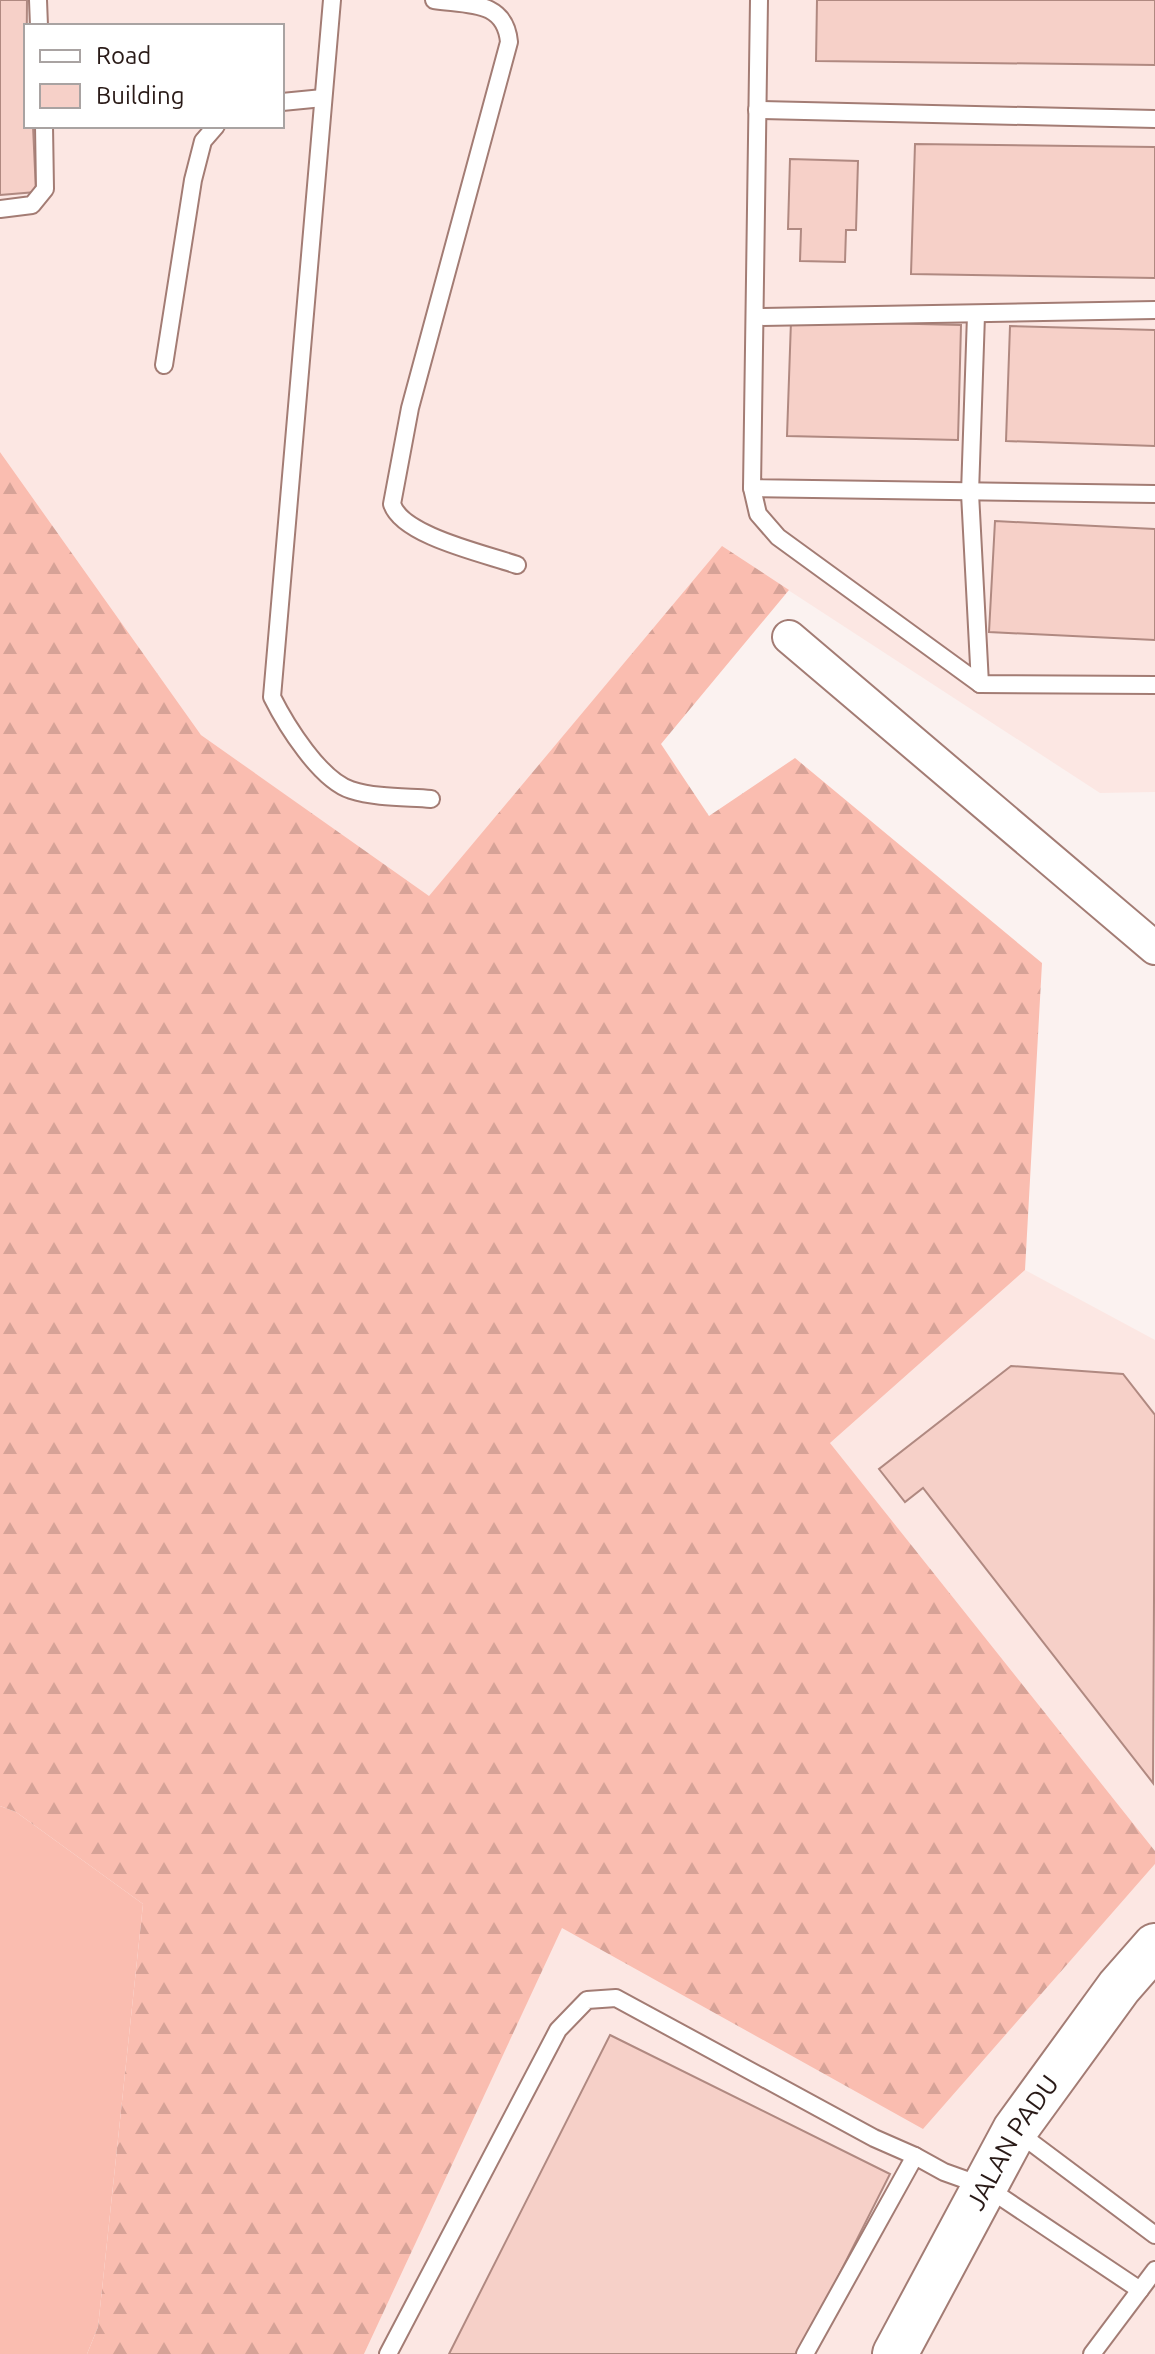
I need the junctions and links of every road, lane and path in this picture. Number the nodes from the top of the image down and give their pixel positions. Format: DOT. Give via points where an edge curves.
graph roads {
  1 [pos="38,0"];
  2 [pos="332,0"];
  3 [pos="434,0"];
  4 [pos="759,0"];
  5 [pos="39,24"];
  6 [pos="323,98"];
  7 [pos="284,102"];
  8 [pos="757,110"];
  9 [pos="1155,119"];
  10 [pos="44,128"];
  11 [pos="214,128"];
  12 [pos="0,209"];
  13 [pos="1155,310"];
  14 [pos="976,315"];
  15 [pos="755,317"];
  16 [pos="164,365"];
  17 [pos="752,488"];
  18 [pos="970,493"];
  19 [pos="1155,494"];
  20 [pos="517,565"];
  21 [pos="789,637"];
  22 [pos="980,684"];
  23 [pos="1155,685"];
  24 [pos="431,799"];
  25 [pos="1155,948"];
  26 [pos="1155,1946"];
  27 [pos="1015,2130"];
  28 [pos="915,2156"];
  29 [pos="986,2187"];
  30 [pos="1155,2235"];
  31 [pos="1155,2270"];
  32 [pos="1140,2290"];
  33 [pos="388,2354"];
  34 [pos="805,2354"];
  35 [pos="895,2354"];
  36 [pos="1092,2354"];
  1 -- 5 [label="lane"];
  2 -- 6 [label="lane"];
  3 -- 20 [label="lane" via="489,9 505,20 509,42 410,408 392,504 411,526"];
  4 -- 8 [label="lane"];
  6 -- 7 [label="lane"];
  6 -- 24 [label="lane" via="272,697 319,766 349,790"];
  8 -- 9 [label="lane"];
  8 -- 15 [label="lane"];
  10 -- 12 [label="lane" via="45,189 32,205"];
  11 -- 16 [label="lane" via="203,141 193,180"];
  13 -- 14 [label="lane"];
  14 -- 15 [label="lane"];
  14 -- 18 [label="lane"];
  15 -- 17 [label="lane"];
  17 -- 18 [label="lane"];
  17 -- 22 [label="lane" via="758,514 778,537"];
  18 -- 19 [label="lane"];
  18 -- 22 [label="lane"];
  21 -- 25 [label="street"];
  22 -- 23 [label="lane"];
  26 -- 27 [label="street, JALAN PADU"];
  27 -- 29 [label="street, JALAN PADU"];
  27 -- 30 [label="lane"];
  28 -- 29 [label="lane"];
  28 -- 33 [label="lane" via="616,1998 587,2000 558,2030"];
  28 -- 34 [label="lane"];
  29 -- 32 [label="lane"];
  29 -- 35 [label="street, JALAN PADU"];
  31 -- 32 [label="lane"];
  32 -- 36 [label="lane"];
}
